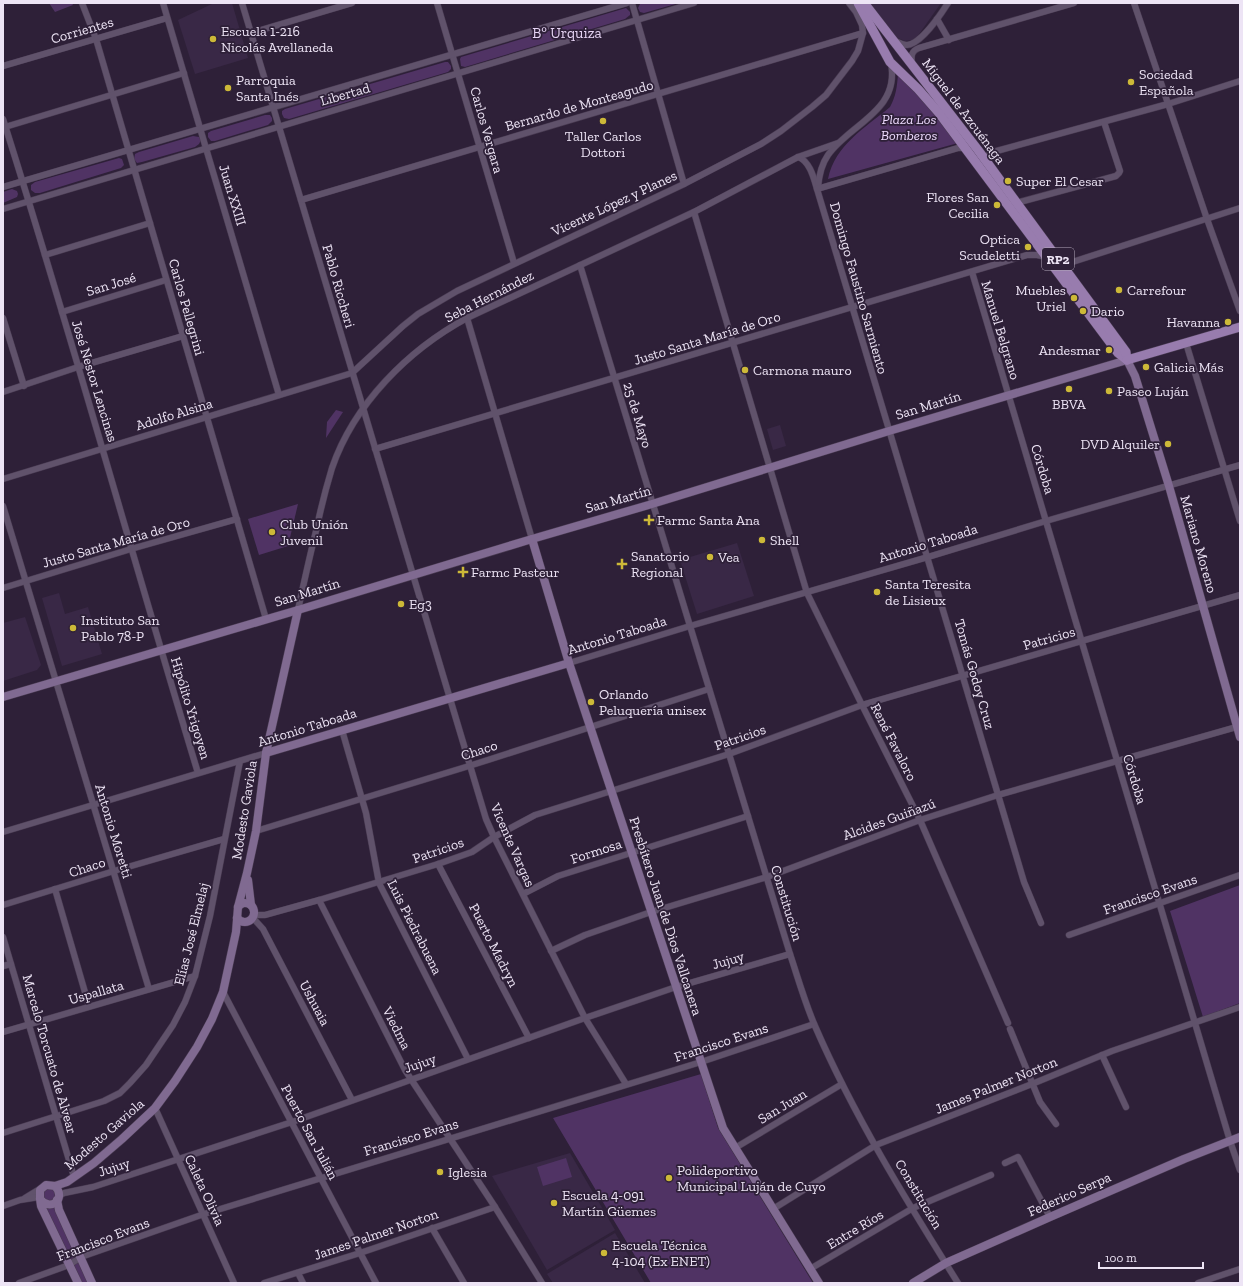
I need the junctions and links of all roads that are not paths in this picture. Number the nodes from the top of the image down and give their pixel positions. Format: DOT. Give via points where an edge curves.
graph roads {
  1 [pos="82,3"];
  2 [pos="163,3"];
  3 [pos="242,3"];
  4 [pos="352,3"];
  5 [pos="437,3"];
  6 [pos="627,3"];
  7 [pos="632,3"];
  8 [pos="694,3"];
  9 [pos="849,3"];
  10 [pos="858,3"];
  11 [pos="864,3"];
  12 [pos="948,3"];
  13 [pos="1074,3"];
  14 [pos="1134,3"];
  15 [pos="167,18"];
  16 [pos="936,19"];
  17 [pos="637,20"];
  18 [pos="251,33"];
  19 [pos="863,33"];
  20 [pos="888,34"];
  21 [pos="96,39"];
  22 [pos="948,40"];
  23 [pos="453,55"];
  24 [pos="890,62"];
  25 [pos="3,66"];
  26 [pos="912,66"];
  27 [pos="184,73"];
  28 [pos="458,73"];
  29 [pos="1240,81"];
  30 [pos="112,94"];
  31 [pos="658,94"];
  32 [pos="1168,104"];
  33 [pos="273,107"];
  34 [pos="3,119"];
  35 [pos="1104,122"];
  36 [pos="279,126"];
  37 [pos="5,127"];
  38 [pos="200,129"];
  39 [pos="838,143"];
  40 [pos="480,147"];
  41 [pos="206,148"];
  42 [pos="966,148"];
  43 [pos="129,150"];
  44 [pos="978,150"];
  45 [pos="993,152"];
  46 [pos="798,157"];
  47 [pos="984,160"];
  48 [pos="134,170"];
  49 [pos="985,173"];
  50 [pos="23,181"];
  51 [pos="684,184"];
  52 [pos="3,187"];
  53 [pos="818,189"];
  54 [pos="301,200"];
  55 [pos="29,202"];
  56 [pos="1016,203"];
  57 [pos="1240,208"];
  58 [pos="3,209"];
  59 [pos="694,212"];
  60 [pos="1206,219"];
  61 [pos="150,223"];
  62 [pos="1039,240"];
  63 [pos="45,255"];
  64 [pos="1027,256"];
  65 [pos="1047,257"];
  66 [pos="514,263"];
  67 [pos="580,265"];
  68 [pos="1058,266"];
  69 [pos="972,272"];
  70 [pos="166,280"];
  71 [pos="853,307"];
  72 [pos="1240,311"];
  73 [pos="62,312"];
  74 [pos="3,318"];
  75 [pos="467,318"];
  76 [pos="1240,326"];
  77 [pos="183,336"];
  78 [pos="1186,343"];
  79 [pos="733,344"];
  80 [pos="1127,360"];
  81 [pos="78,367"];
  82 [pos="352,373"];
  83 [pos="614,378"];
  84 [pos="24,386"];
  85 [pos="3,392"];
  86 [pos="280,395"];
  87 [pos="1008,395"];
  88 [pos="363,410"];
  89 [pos="496,414"];
  90 [pos="207,416"];
  91 [pos="888,431"];
  92 [pos="103,448"];
  93 [pos="375,449"];
  94 [pos="1240,465"];
  95 [pos="770,468"];
  96 [pos="1224,470"];
  97 [pos="3,479"];
  98 [pos="1169,486"];
  99 [pos="652,504"];
  100 [pos="3,506"];
  101 [pos="237,519"];
  102 [pos="1046,521"];
  103 [pos="1240,521"];
  104 [pos="532,539"];
  105 [pos="131,549"];
  106 [pos="928,557"];
  107 [pos="412,575"];
  108 [pos="26,581"];
  109 [pos="3,588"];
  110 [pos="807,592"];
  111 [pos="1240,595"];
  112 [pos="1204,606"];
  113 [pos="298,610"];
  114 [pos="266,619"];
  115 [pos="690,626"];
  116 [pos="1082,641"];
  117 [pos="160,650"];
  118 [pos="569,663"];
  119 [pos="962,676"];
  120 [pos="56,681"];
  121 [pos="709,689"];
  122 [pos="3,697"];
  123 [pos="450,698"];
  124 [pos="862,705"];
  125 [pos="590,726"];
  126 [pos="1238,726"];
  127 [pos="342,730"];
  128 [pos="1240,737"];
  129 [pos="266,753"];
  130 [pos="729,754"];
  131 [pos="240,761"];
  132 [pos="1117,761"];
  133 [pos="470,766"];
  134 [pos="198,774"];
  135 [pos="612,791"];
  136 [pos="998,795"];
  137 [pos="362,799"];
  138 [pos="93,805"];
  139 [pos="748,816"];
  140 [pos="920,820"];
  141 [pos="256,831"];
  142 [pos="3,832"];
  143 [pos="494,837"];
  144 [pos="224,839"];
  145 [pos="632,852"];
  146 [pos="438,864"];
  147 [pos="114,871"];
  148 [pos="247,873"];
  149 [pos="1240,875"];
  150 [pos="767,877"];
  151 [pos="379,882"];
  152 [pos="55,889"];
  153 [pos="523,894"];
  154 [pos="319,900"];
  155 [pos="1160,904"];
  156 [pos="3,905"];
  157 [pos="251,905"];
  158 [pos="238,907"];
  159 [pos="651,912"];
  160 [pos="237,918"];
  161 [pos="251,919"];
  162 [pos="1041,923"];
  163 [pos="236,932"];
  164 [pos="1069,935"];
  165 [pos="3,937"];
  166 [pos="551,951"];
  167 [pos="790,954"];
  168 [pos="11,964"];
  169 [pos="3,966"];
  170 [pos="195,976"];
  171 [pos="676,987"];
  172 [pos="149,989"];
  173 [pos="223,992"];
  174 [pos="89,1006"];
  175 [pos="1240,1007"];
  176 [pos="585,1018"];
  177 [pos="1196,1022"];
  178 [pos="29,1024"];
  179 [pos="814,1024"];
  180 [pos="3,1032"];
  181 [pos="529,1038"];
  182 [pos="1102,1055"];
  183 [pos="468,1059"];
  184 [pos="701,1062"];
  185 [pos="410,1079"];
  186 [pos="626,1084"];
  187 [pos="842,1084"];
  188 [pos="1032,1084"];
  189 [pos="352,1100"];
  190 [pos="1126,1107"];
  191 [pos="155,1108"];
  192 [pos="56,1116"];
  193 [pos="292,1122"];
  194 [pos="1056,1124"];
  195 [pos="3,1133"];
  196 [pos="1240,1137"];
  197 [pos="450,1138"];
  198 [pos="1230,1141"];
  199 [pos="876,1145"];
  200 [pos="735,1148"];
  201 [pos="178,1159"];
  202 [pos="1005,1164"];
  203 [pos="1240,1170"];
  204 [pos="991,1174"];
  205 [pos="321,1178"];
  206 [pos="71,1180"];
  207 [pos="44,1186"];
  208 [pos="57,1194"];
  209 [pos="40,1198"];
  210 [pos="20,1200"];
  211 [pos="3,1206"];
  212 [pos="495,1206"];
  213 [pos="913,1208"];
  214 [pos="773,1209"];
  215 [pos="204,1214"];
  216 [pos="1050,1217"];
  217 [pos="432,1228"];
  218 [pos="360,1253"];
  219 [pos="81,1257"];
  220 [pos="946,1263"];
  221 [pos="69,1264"];
  222 [pos="810,1269"];
  223 [pos="1240,1269"];
  224 [pos="298,1273"];
  225 [pos="19,1283"];
  226 [pos="78,1283"];
  227 [pos="92,1283"];
  228 [pos="234,1283"];
  229 [pos="264,1283"];
  230 [pos="303,1283"];
  231 [pos="376,1283"];
  232 [pos="464,1283"];
  233 [pos="542,1283"];
  234 [pos="819,1283"];
  235 [pos="913,1283"];
  236 [pos="958,1283"];
  237 [pos="1198,1283"];
  1 -- 21 [label="street, Carlos Pellegrini"];
  2 -- 15 [label="street, Juan XXIII"];
  3 -- 18 [label="street, Pablo Riccheri"];
  4 -- 18 [label="street"];
  5 -- 23 [label="street, Carlos Vergara"];
  6 -- 23 [label="street, Libertad"];
  7 -- 17 [label="street"];
  8 -- 17 [label="street, Libertad"];
  9 -- 19 [label="street" via="856,12"];
  10 -- 24 [label="main road, Miguel de Azcuénaga / RP2"];
  11 -- 20 [label="main road, Miguel de Azcuénaga / RP2"];
  12 -- 16 [label="street"];
  13 -- 22 [label="street"];
  14 -- 32 [label="street"];
  15 -- 21 [label="street, Corrientes"];
  15 -- 27 [label="street, Juan XXIII"];
  16 -- 20 [label="street" via="912,44 900,44"];
  16 -- 22 [label="street"];
  17 -- 28 [label="street, Libertad"];
  17 -- 31 [label="street"];
  18 -- 33 [label="street, Pablo Riccheri"];
  19 -- 31 [label="street, Bernardo de Monteagudo"];
  19 -- 51 [label="street, Vicente López y Planes" via="858,51 848,66 826,94 804,115 761,144"];
  20 -- 26 [label="main road, Miguel de Azcuénaga / RP2"];
  21 -- 25 [label="street, Corrientes"];
  21 -- 30 [label="street, Carlos Pellegrini"];
  22 -- 26 [label="street" via="914,50 911,54"];
  23 -- 28 [label="street, Carlos Vergara"];
  23 -- 33 [label="street, Libertad"];
  24 -- 39 [label="street, Seba Hernández" via="892,83 884,102"];
  24 -- 42 [label="main road, Miguel de Azcuénaga / RP2" via="918,89"];
  26 -- 44 [label="main road, Miguel de Azcuénaga / RP2"];
  27 -- 30 [label="street"];
  27 -- 38 [label="street, Juan XXIII"];
  28 -- 36 [label="street, Libertad"];
  28 -- 40 [label="street, Carlos Vergara"];
  29 -- 32 [label="street"];
  30 -- 37 [label="street"];
  30 -- 43 [label="street, Carlos Pellegrini"];
  31 -- 40 [label="street, Bernardo de Monteagudo"];
  31 -- 51 [label="street"];
  32 -- 35 [label="street"];
  32 -- 60 [label="street"];
  33 -- 36 [label="street, Pablo Riccheri"];
  33 -- 38 [label="street, Libertad"];
  34 -- 37 [label="street, José Nestor Lencinas"];
  35 -- 45 [label="street"];
  35 -- 56 [label="street" via="1120,171 1116,176"];
  36 -- 41 [label="street, Libertad"];
  36 -- 54 [label="street, Pablo Riccheri"];
  37 -- 50 [label="street, José Nestor Lencinas"];
  38 -- 41 [label="street, Juan XXIII"];
  38 -- 43 [label="street, Libertad"];
  39 -- 46 [label="street, Seba Hernández"];
  39 -- 53 [label="street, Seba Hernández" via="823,165"];
  40 -- 54 [label="street, Bernardo de Monteagudo"];
  40 -- 66 [label="street, Carlos Vergara"];
  41 -- 48 [label="street, Libertad"];
  41 -- 86 [label="street, Juan XXIII"];
  42 -- 44 [label="street"];
  42 -- 49 [label="main road, Miguel de Azcuénaga / RP2"];
  42 -- 53 [label="street" via="958,148"];
  43 -- 48 [label="street, Carlos Pellegrini"];
  43 -- 50 [label="street, Libertad"];
  44 -- 45 [label="street"];
  44 -- 47 [label="main road, Miguel de Azcuénaga / RP2"];
  45 -- 47 [label="street"];
  46 -- 53 [label="street, Domingo Faustino Sarmiento" via="806,164"];
  46 -- 59 [label="street, Seba Hernández"];
  47 -- 49 [label="street"];
  47 -- 56 [label="main road, Miguel de Azcuénaga / RP2"];
  48 -- 55 [label="street, Libertad"];
  48 -- 61 [label="street, Carlos Pellegrini"];
  49 -- 62 [label="main road, Miguel de Azcuénaga / RP2"];
  50 -- 52 [label="street, Libertad"];
  50 -- 55 [label="street, José Nestor Lencinas"];
  51 -- 66 [label="street, Vicente López y Planes"];
  53 -- 71 [label="street, Domingo Faustino Sarmiento"];
  54 -- 82 [label="street, Pablo Riccheri"];
  55 -- 58 [label="street, Libertad"];
  55 -- 63 [label="street, José Nestor Lencinas"];
  56 -- 62 [label="main road, Miguel de Azcuénaga / RP2"];
  57 -- 60 [label="street"];
  59 -- 67 [label="street, Seba Hernández"];
  59 -- 79 [label="street, René Favaloro"];
  60 -- 68 [label="street"];
  60 -- 72 [label="street"];
  61 -- 63 [label="street"];
  61 -- 70 [label="street, Carlos Pellegrini"];
  62 -- 64 [label="street" via="1034,251"];
  62 -- 65 [label="main road, Miguel de Azcuénaga / RP2"];
  62 -- 68 [label="main road, Miguel de Azcuénaga / RP2"];
  63 -- 73 [label="street, José Nestor Lencinas"];
  64 -- 65 [label="street, Justo Santa María de Oro"];
  64 -- 69 [label="street, Justo Santa María de Oro"];
  65 -- 68 [label="main road, Miguel de Azcuénaga / RP2"];
  66 -- 82 [label="street, Vicente López y Planes" via="457,291 418,314"];
  67 -- 75 [label="street, Seba Hernández"];
  67 -- 83 [label="street, 25 de Mayo"];
  68 -- 80 [label="main road, Miguel de Azcuénaga / RP2" via="1126,352"];
  69 -- 71 [label="street, Justo Santa María de Oro"];
  69 -- 87 [label="street, Manuel Belgrano"];
  70 -- 73 [label="street, San José"];
  70 -- 77 [label="street, Carlos Pellegrini"];
  71 -- 79 [label="street, Justo Santa María de Oro"];
  71 -- 91 [label="street, Domingo Faustino Sarmiento"];
  73 -- 81 [label="street, José Nestor Lencinas"];
  74 -- 84 [label="street"];
  75 -- 88 [label="street, Seba Hernández" via="416,353 396,371"];
  75 -- 89 [label="street"];
  76 -- 78 [label="main road, San Martín"];
  77 -- 81 [label="street"];
  77 -- 90 [label="street, Carlos Pellegrini"];
  78 -- 80 [label="main road, San Martín"];
  78 -- 96 [label="street"];
  79 -- 83 [label="street, Justo Santa María de Oro"];
  79 -- 95 [label="street, René Favaloro"];
  80 -- 87 [label="street, San Martín"];
  80 -- 98 [label="street, Mariano Moreno" via="1135,376"];
  81 -- 84 [label="street"];
  81 -- 92 [label="street, José Nestor Lencinas"];
  82 -- 86 [label="street, Adolfo Alsina"];
  82 -- 88 [label="street, Pablo Riccheri"];
  83 -- 89 [label="street, Justo Santa María de Oro"];
  83 -- 99 [label="street, 25 de Mayo"];
  84 -- 85 [label="street"];
  86 -- 90 [label="street, Adolfo Alsina"];
  87 -- 91 [label="street, San Martín"];
  87 -- 102 [label="street, Córdoba"];
  88 -- 93 [label="street, Pablo Riccheri"];
  88 -- 113 [label="street, Seba Hernández" via="348,433 332,468"];
  89 -- 93 [label="street, Justo Santa María de Oro"];
  89 -- 104 [label="street"];
  90 -- 92 [label="street, Adolfo Alsina"];
  90 -- 101 [label="street, Carlos Pellegrini"];
  91 -- 95 [label="street, San Martín"];
  91 -- 106 [label="street, Tomás Godoy Cruz"];
  92 -- 97 [label="street, Adolfo Alsina"];
  92 -- 105 [label="street, José Nestor Lencinas"];
  93 -- 107 [label="street, Pablo Riccheri"];
  94 -- 96 [label="street, Antonio Taboada"];
  95 -- 99 [label="street, San Martín"];
  95 -- 110 [label="street, René Favaloro"];
  96 -- 98 [label="street, Antonio Taboada"];
  96 -- 103 [label="street"];
  98 -- 102 [label="street, Antonio Taboada"];
  98 -- 112 [label="street, Mariano Moreno"];
  99 -- 104 [label="street, San Martín"];
  99 -- 115 [label="street, Constitución"];
  100 -- 108 [label="street, Antonio Moretti"];
  101 -- 105 [label="street, Justo Santa María de Oro"];
  101 -- 114 [label="street, Carlos Pellegrini"];
  102 -- 106 [label="street, Antonio Taboada"];
  102 -- 116 [label="street, Córdoba"];
  104 -- 107 [label="street, San Martín"];
  104 -- 118 [label="street, Presbítero Juan de Dios Vallcanera"];
  105 -- 108 [label="street, Justo Santa María de Oro"];
  105 -- 117 [label="street, José Nestor Lencinas"];
  106 -- 110 [label="street, Antonio Taboada"];
  106 -- 119 [label="street, Tomás Godoy Cruz"];
  107 -- 113 [label="street, San Martín"];
  107 -- 123 [label="street, Vicente Vargas"];
  108 -- 109 [label="street, Justo Santa María de Oro"];
  108 -- 120 [label="street, Antonio Moretti"];
  110 -- 115 [label="street, Antonio Taboada"];
  110 -- 124 [label="street, René Favaloro"];
  111 -- 112 [label="street, Patricios"];
  112 -- 116 [label="street, Patricios"];
  112 -- 126 [label="street, Mariano Moreno"];
  113 -- 114 [label="street, San Martín"];
  113 -- 129 [label="street, Modesto Gaviola"];
  114 -- 117 [label="street, San Martín"];
  115 -- 118 [label="street, Antonio Taboada"];
  115 -- 121 [label="street, Constitución"];
  116 -- 119 [label="street, Patricios"];
  116 -- 132 [label="street, Córdoba"];
  117 -- 120 [label="street, San Martín"];
  117 -- 134 [label="street, Hipólito Yrigoyen"];
  118 -- 123 [label="street, Antonio Taboada"];
  118 -- 125 [label="street, Presbítero Juan de Dios Vallcanera"];
  119 -- 124 [label="street, Patricios"];
  119 -- 136 [label="street, Tomás Godoy Cruz"];
  120 -- 122 [label="street, San Martín"];
  120 -- 138 [label="street, Antonio Moretti"];
  121 -- 125 [label="street, Chaco"];
  121 -- 130 [label="street, Constitución"];
  123 -- 127 [label="street, Antonio Taboada"];
  123 -- 133 [label="street, Vicente Vargas"];
  124 -- 130 [label="street, Patricios"];
  124 -- 140 [label="street, René Favaloro"];
  125 -- 133 [label="street, Chaco"];
  125 -- 135 [label="street, Presbítero Juan de Dios Vallcanera"];
  126 -- 128 [label="street, Mariano Moreno"];
  126 -- 132 [label="street, Alcides Guiñazú"];
  127 -- 129 [label="street, Antonio Taboada"];
  127 -- 137 [label="street, Luis Piedrabuena"];
  129 -- 131 [label="street, Antonio Taboada"];
  129 -- 141 [label="street, Modesto Gaviola"];
  130 -- 135 [label="street, Patricios"];
  130 -- 139 [label="street, Constitución"];
  131 -- 134 [label="street, Antonio Taboada"];
  131 -- 144 [label="street, Elías José Elmelaj"];
  132 -- 136 [label="street, Alcides Guiñazú"];
  132 -- 155 [label="street, Córdoba"];
  133 -- 137 [label="street, Chaco"];
  133 -- 143 [label="street, Vicente Vargas"];
  134 -- 138 [label="street, Antonio Taboada"];
  135 -- 143 [label="street, Patricios" via="535,815"];
  135 -- 145 [label="street, Presbítero Juan de Dios Vallcanera"];
  136 -- 140 [label="street, Alcides Guiñazú"];
  136 -- 162 [label="street, Tomás Godoy Cruz" via="1024,882"];
  137 -- 141 [label="street, Chaco"];
  137 -- 151 [label="street, Luis Piedrabuena"];
  138 -- 142 [label="street, Antonio Taboada"];
  138 -- 147 [label="street, Antonio Moretti"];
  139 -- 145 [label="street, Formosa"];
  139 -- 150 [label="street, Constitución"];
  140 -- 150 [label="street, Alcides Guiñazú"];
  140 -- 188 [label="street, René Favaloro"];
  141 -- 148 [label="street, Modesto Gaviola"];
  143 -- 146 [label="street, Patricios" via="472,852"];
  143 -- 153 [label="street, Vicente Vargas"];
  144 -- 147 [label="street, Chaco"];
  144 -- 170 [label="street, Elías José Elmelaj" via="210,916"];
  145 -- 153 [label="street, Formosa" via="558,876"];
  145 -- 159 [label="street, Presbítero Juan de Dios Vallcanera"];
  146 -- 151 [label="street, Patricios"];
  146 -- 181 [label="street, Puerto Madryn"];
  147 -- 152 [label="street, Chaco"];
  147 -- 172 [label="street, Antonio Moretti"];
  148 -- 157 [label="street, Modesto Gaviola"];
  148 -- 158 [label="street, Modesto Gaviola"];
  149 -- 155 [label="street, Francisco Evans"];
  150 -- 159 [label="street, Alcides Guiñazú"];
  150 -- 167 [label="street, Constitución"];
  151 -- 154 [label="street, Patricios"];
  151 -- 183 [label="street, Luis Piedrabuena"];
  152 -- 156 [label="street, Chaco"];
  152 -- 174 [label="street"];
  153 -- 166 [label="street, Vicente Vargas"];
  154 -- 161 [label="street, Patricios"];
  154 -- 185 [label="street, Viedma"];
  155 -- 164 [label="street, Francisco Evans"];
  155 -- 177 [label="street, Córdoba"];
  157 -- 158 [label="street" via="241,903"];
  157 -- 161 [label="street" via="255,911"];
  158 -- 160 [label="street, Modesto Gaviola"];
  159 -- 166 [label="street, Alcides Guiñazú" via="585,935"];
  159 -- 171 [label="street, Presbítero Juan de Dios Vallcanera"];
  160 -- 161 [label="street" via="243,922"];
  160 -- 163 [label="street, Modesto Gaviola"];
  161 -- 163 [label="street"];
  161 -- 189 [label="street, Ushuaia" via="262,929"];
  163 -- 173 [label="street, Modesto Gaviola"];
  165 -- 168 [label="street, Marcelo Torcuato de Alvear"];
  166 -- 176 [label="street, Vicente Vargas"];
  167 -- 171 [label="street, Jujuy"];
  167 -- 179 [label="street, Constitución"];
  168 -- 169 [label="street"];
  168 -- 178 [label="street, Marcelo Torcuato de Alvear"];
  170 -- 172 [label="street, Uspallata"];
  170 -- 192 [label="street, Elías José Elmelaj" via="173,1025 130,1083 120,1093 104,1101"];
  171 -- 176 [label="street, Jujuy"];
  171 -- 184 [label="street, Presbítero Juan de Dios Vallcanera"];
  172 -- 174 [label="street, Uspallata"];
  173 -- 191 [label="street, Modesto Gaviola" via="197,1047"];
  173 -- 193 [label="street, Puerto San Julián"];
  174 -- 178 [label="street, Uspallata"];
  175 -- 177 [label="street, James Palmer Norton"];
  176 -- 181 [label="street, Jujuy"];
  176 -- 186 [label="street, Vicente Vargas"];
  177 -- 182 [label="street, James Palmer Norton"];
  177 -- 198 [label="street, Córdoba"];
  178 -- 180 [label="street, Uspallata"];
  178 -- 192 [label="street, Marcelo Torcuato de Alvear"];
  179 -- 184 [label="street, Francisco Evans"];
  179 -- 187 [label="street, Constitución"];
  181 -- 183 [label="street, Jujuy"];
  182 -- 188 [label="street, James Palmer Norton"];
  182 -- 190 [label="street"];
  183 -- 185 [label="street, Jujuy"];
  184 -- 186 [label="street, Francisco Evans"];
  184 -- 200 [label="street, Presbítero Juan de Dios Vallcanera" via="723,1128"];
  185 -- 189 [label="street, Jujuy"];
  185 -- 197 [label="street, Viedma"];
  186 -- 197 [label="street, Francisco Evans"];
  187 -- 199 [label="street, Constitución"];
  187 -- 200 [label="street, San Juan"];
  188 -- 194 [label="street, René Favaloro" via="1040,1102"];
  188 -- 199 [label="street, James Palmer Norton"];
  189 -- 193 [label="street, Jujuy"];
  191 -- 201 [label="street, Caleta Olivia"];
  191 -- 206 [label="street, Modesto Gaviola" via="122,1139"];
  192 -- 195 [label="street"];
  192 -- 206 [label="street, Marcelo Torcuato de Alvear"];
  193 -- 201 [label="street, Jujuy"];
  193 -- 205 [label="street, Puerto San Julián"];
  196 -- 198 [label="street, Federico Serpa"];
  197 -- 205 [label="street, Francisco Evans"];
  197 -- 212 [label="street, Viedma"];
  198 -- 203 [label="street, Córdoba"];
  198 -- 216 [label="street, Federico Serpa"];
  199 -- 213 [label="street, Constitución"];
  199 -- 214 [label="street, James Palmer Norton"];
  200 -- 214 [label="street, Presbítero Juan de Dios Vallcanera"];
  201 -- 208 [label="street, Jujuy" via="93,1187"];
  201 -- 215 [label="street, Caleta Olivia"];
  202 -- 216 [label="street" via="1018,1157"];
  204 -- 213 [label="street, Entre Ríos"];
  205 -- 215 [label="street, Francisco Evans"];
  205 -- 218 [label="street, Puerto San Julián"];
  206 -- 208 [label="street, Modesto Gaviola"];
  207 -- 208 [label="street" via="49,1184"];
  207 -- 209 [label="street" via="40,1190"];
  207 -- 210 [label="street"];
  208 -- 209 [label="street" via="50,1205 45,1204"];
  208 -- 219 [label="street" via="60,1210"];
  209 -- 210 [label="street"];
  209 -- 221 [label="street"];
  210 -- 211 [label="street"];
  212 -- 217 [label="street, James Palmer Norton"];
  212 -- 233 [label="street, Viedma"];
  213 -- 220 [label="street, Constitución"];
  213 -- 222 [label="street, Entre Ríos"];
  214 -- 222 [label="street, Presbítero Juan de Dios Vallcanera"];
  215 -- 219 [label="street, Francisco Evans"];
  215 -- 228 [label="street, Caleta Olivia"];
  216 -- 220 [label="street, Federico Serpa"];
  217 -- 218 [label="street, James Palmer Norton"];
  217 -- 232 [label="street"];
  218 -- 224 [label="street, James Palmer Norton"];
  218 -- 231 [label="street, Puerto San Julián"];
  219 -- 221 [label="street, Francisco Evans"];
  219 -- 227 [label="street"];
  220 -- 235 [label="street, Federico Serpa"];
  220 -- 236 [label="street, Constitución"];
  221 -- 225 [label="street, Francisco Evans"];
  221 -- 226 [label="street"];
  222 -- 234 [label="street, Presbítero Juan de Dios Vallcanera"];
  223 -- 237 [label="street"];
  224 -- 229 [label="street, James Palmer Norton"];
  224 -- 230 [label="street"];
}
